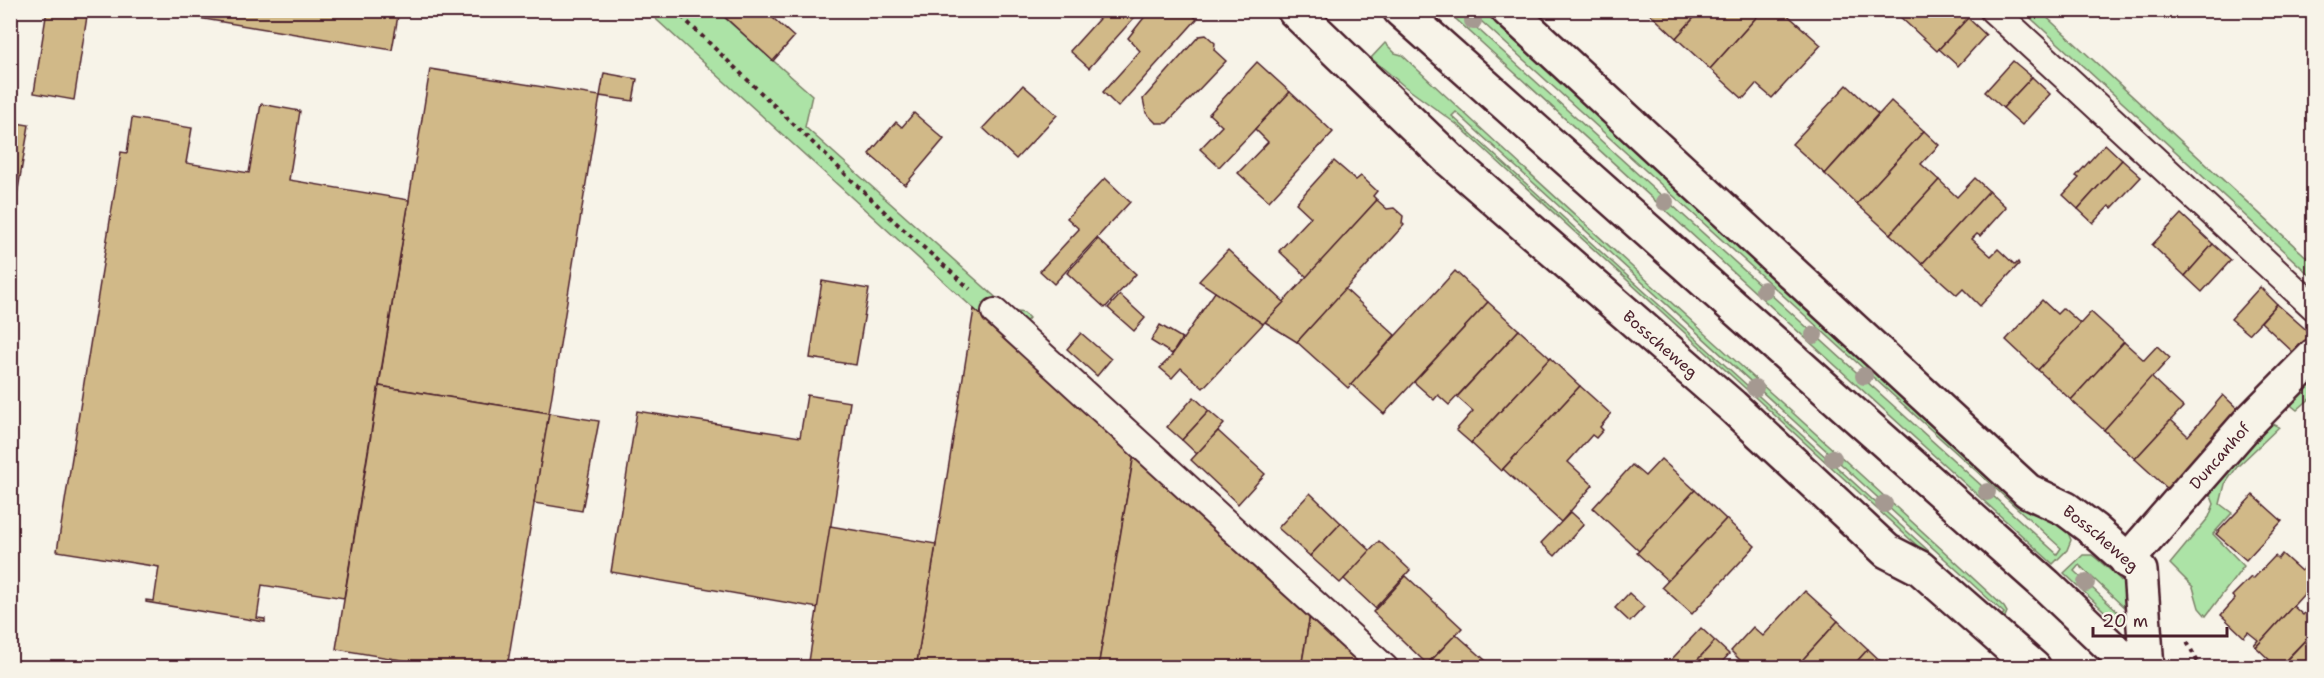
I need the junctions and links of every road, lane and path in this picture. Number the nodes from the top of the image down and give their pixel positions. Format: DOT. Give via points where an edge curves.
graph roads {
  1 [pos="675,10"];
  2 [pos="1294,10"];
  3 [pos="1400,10"];
  4 [pos="1509,10"];
  5 [pos="1993,10"];
  6 [pos="2313,307"];
  7 [pos="995,312"];
  8 [pos="2313,356"];
  9 [pos="2127,561"];
  10 [pos="2131,665"];
  11 [pos="1385,668"];
  12 [pos="2034,668"];
  1 -- 7 [label="path"];
  2 -- 12 [label="street, Bosscheweg" via="1451,161 1732,406 1887,551 1920,568"];
  3 -- 10 [label="street, Bosscheweg"];
  4 -- 9 [label="street, Bosscheweg" via="2028,491 2066,509"];
  5 -- 6 [label="lane"];
  7 -- 11 [label="lane"];
  8 -- 9 [label="street, Duncanhof" via="2247,424"];
  9 -- 10 [label="street, Bosscheweg" via="2140,571"];
}
